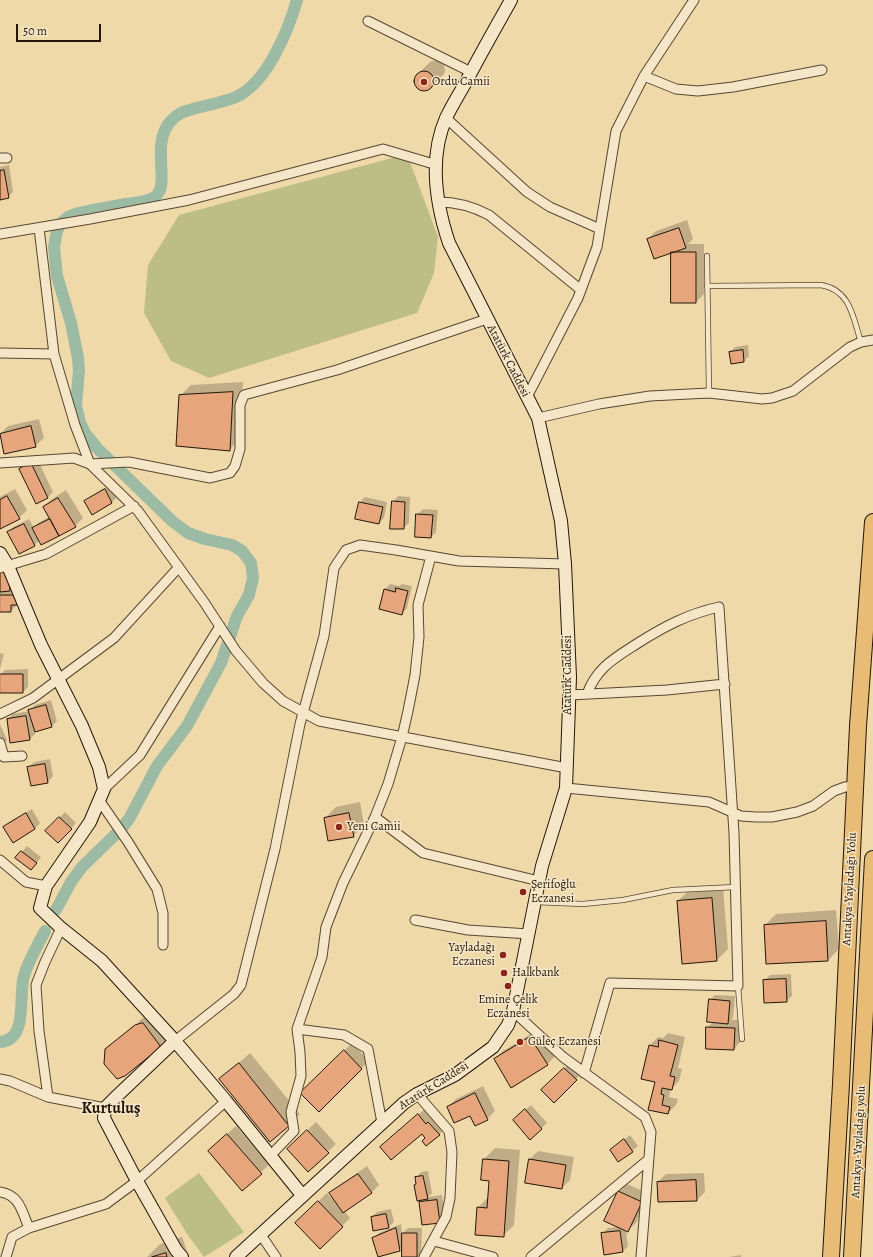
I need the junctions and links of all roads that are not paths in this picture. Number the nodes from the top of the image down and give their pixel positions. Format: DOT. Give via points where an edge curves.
graph roads {
  1 [pos="511,0"];
  2 [pos="694,0"];
  3 [pos="368,21"];
  4 [pos="822,70"];
  5 [pos="472,72"];
  6 [pos="644,76"];
  7 [pos="446,118"];
  8 [pos="437,165"];
  9 [pos="438,202"];
  10 [pos="39,228"];
  11 [pos="600,229"];
  12 [pos="0,234"];
  13 [pos="707,256"];
  14 [pos="707,286"];
  15 [pos="581,290"];
  16 [pos="487,319"];
  17 [pos="873,340"];
  18 [pos="861,342"];
  19 [pos="0,353"];
  20 [pos="54,354"];
  21 [pos="709,393"];
  22 [pos="527,396"];
  23 [pos="538,418"];
  24 [pos="0,463"];
  25 [pos="90,464"];
  26 [pos="134,506"];
  27 [pos="873,522"];
  28 [pos="0,553"];
  29 [pos="431,556"];
  30 [pos="565,564"];
  31 [pos="4,567"];
  32 [pos="179,567"];
  33 [pos="222,630"];
  34 [pos="59,680"];
  35 [pos="725,684"];
  36 [pos="588,694"];
  37 [pos="570,695"];
  38 [pos="303,713"];
  39 [pos="0,714"];
  40 [pos="402,737"];
  41 [pos="0,743"];
  42 [pos="22,756"];
  43 [pos="567,768"];
  44 [pos="855,786"];
  45 [pos="566,788"];
  46 [pos="101,795"];
  47 [pos="733,812"];
  48 [pos="375,817"];
  49 [pos="873,859"];
  50 [pos="0,862"];
  51 [pos="539,881"];
  52 [pos="46,886"];
  53 [pos="736,887"];
  54 [pos="535,902"];
  55 [pos="415,920"];
  56 [pos="61,928"];
  57 [pos="529,934"];
  58 [pos="163,945"];
  59 [pos="738,986"];
  60 [pos="513,1011"];
  61 [pos="296,1029"];
  62 [pos="742,1039"];
  63 [pos="175,1041"];
  64 [pos="584,1072"];
  65 [pos="0,1079"];
  66 [pos="417,1094"];
  67 [pos="48,1097"];
  68 [pos="226,1100"];
  69 [pos="105,1108"];
  70 [pos="382,1123"];
  71 [pos="271,1155"];
  72 [pos="648,1160"];
  73 [pos="137,1181"];
  74 [pos="0,1192"];
  75 [pos="302,1195"];
  76 [pos="29,1228"];
  77 [pos="261,1235"];
  78 [pos="434,1241"];
  79 [pos="6,1257"];
  80 [pos="182,1257"];
  81 [pos="236,1257"];
  82 [pos="276,1257"];
  83 [pos="424,1257"];
  84 [pos="494,1257"];
  85 [pos="531,1257"];
  86 [pos="641,1257"];
  87 [pos="831,1257"];
  88 [pos="852,1257"];
  1 -- 5 [label="main road, Atatürk Caddesi"];
  2 -- 6 [label="street"];
  3 -- 5 [label="street"];
  4 -- 6 [label="street" via="698,91 676,89"];
  5 -- 7 [label="main road, Atatürk Caddesi"];
  6 -- 11 [label="street" via="616,131"];
  7 -- 8 [label="main road, Atatürk Caddesi"];
  7 -- 11 [label="street" via="527,192 550,207"];
  8 -- 9 [label="main road, Atatürk Caddesi"];
  8 -- 10 [label="street" via="383,149 189,200"];
  9 -- 15 [label="street" via="461,203 489,215"];
  9 -- 16 [label="main road, Atatürk Caddesi" via="449,243"];
  10 -- 12 [label="street"];
  10 -- 20 [label="street"];
  11 -- 15 [label="street" via="597,247"];
  13 -- 14 [label="lane"];
  14 -- 18 [label="lane" via="831,287 848,303"];
  14 -- 21 [label="lane"];
  15 -- 22 [label="street"];
  16 -- 22 [label="main road, Atatürk Caddesi"];
  16 -- 25 [label="street" via="337,370 244,395 240,405 240,449 230,473 210,478 129,462"];
  17 -- 18 [label="street"];
  18 -- 21 [label="street" via="850,347 793,391 782,395 762,399"];
  19 -- 20 [label="street"];
  20 -- 25 [label="street" via="75,425"];
  21 -- 23 [label="street" via="625,399"];
  22 -- 23 [label="main road, Atatürk Caddesi"];
  23 -- 30 [label="main road, Atatürk Caddesi" via="561,521"];
  24 -- 25 [label="street" via="74,458"];
  25 -- 26 [label="street"];
  26 -- 31 [label="street" via="46,554"];
  26 -- 32 [label="street"];
  27 -- 44 [label="highway, Antakya-Yayladağı Yolu"];
  28 -- 31 [label="main road"];
  29 -- 30 [label="street" via="459,561"];
  29 -- 38 [label="street" via="360,545 346,550 334,568 324,636"];
  29 -- 40 [label="street" via="418,605 419,637 415,675"];
  30 -- 37 [label="main road, Atatürk Caddesi"];
  31 -- 34 [label="main road"];
  32 -- 33 [label="street"];
  32 -- 34 [label="street" via="114,638"];
  33 -- 38 [label="street" via="263,683 283,701"];
  33 -- 46 [label="street" via="140,755"];
  34 -- 39 [label="street" via="33,698"];
  34 -- 46 [label="main road" via="99,767"];
  35 -- 36 [label="street"];
  35 -- 36 [label="street" via="719,607 670,624 609,662 592,682"];
  35 -- 47 [label="street"];
  36 -- 37 [label="street"];
  37 -- 43 [label="main road, Atatürk Caddesi"];
  38 -- 40 [label="street" via="319,721"];
  38 -- 63 [label="street" via="275,850 241,985 234,994"];
  40 -- 43 [label="street"];
  40 -- 48 [label="street"];
  41 -- 42 [label="street" via="4,757"];
  43 -- 45 [label="main road, Atatürk Caddesi"];
  44 -- 47 [label="street" via="834,791 813,806 784,815 756,817 741,816"];
  44 -- 87 [label="highway, Antakya-Yayladağı Yolu"];
  45 -- 47 [label="street" via="709,802"];
  45 -- 51 [label="main road, Atatürk Caddesi"];
  46 -- 52 [label="main road" via="90,822"];
  46 -- 58 [label="street" via="114,821 157,889 163,913"];
  47 -- 53 [label="street"];
  48 -- 51 [label="street" via="423,853"];
  48 -- 61 [label="street" via="343,883 326,927 322,957"];
  49 -- 88 [label="highway, Antakya-Yayladağı yolu"];
  50 -- 52 [label="street" via="26,882"];
  51 -- 54 [label="main road, Atatürk Caddesi"];
  52 -- 56 [label="main road" via="40,908"];
  53 -- 54 [label="lane" via="673,890 623,900 583,904"];
  53 -- 59 [label="street"];
  54 -- 57 [label="main road, Atatürk Caddesi"];
  55 -- 57 [label="street" via="468,930"];
  56 -- 63 [label="main road" via="102,961"];
  56 -- 67 [label="street" via="36,985"];
  57 -- 60 [label="main road, Atatürk Caddesi"];
  59 -- 62 [label="lane"];
  59 -- 64 [label="street" via="610,982"];
  60 -- 64 [label="street"];
  60 -- 66 [label="main road, Atatürk Caddesi" via="508,1025 494,1047 455,1075"];
  61 -- 70 [label="street" via="344,1035 368,1049"];
  61 -- 71 [label="street" via="302,1076 291,1112 294,1131"];
  63 -- 68 [label="main road"];
  63 -- 69 [label="main road"];
  64 -- 72 [label="street" via="645,1117 651,1132"];
  65 -- 67 [label="street"];
  66 -- 70 [label="main road, Atatürk Caddesi"];
  66 -- 78 [label="street" via="449,1131 452,1152 450,1198 446,1217"];
  67 -- 69 [label="street"];
  68 -- 71 [label="main road"];
  68 -- 73 [label="street"];
  69 -- 73 [label="main road" via="104,1118"];
  70 -- 75 [label="main road, Atatürk Caddesi"];
  71 -- 75 [label="main road"];
  72 -- 85 [label="street"];
  72 -- 86 [label="street"];
  73 -- 76 [label="street" via="106,1204"];
  73 -- 80 [label="main road"];
  74 -- 76 [label="street" via="16,1199"];
  75 -- 77 [label="main road, Atatürk Caddesi"];
  76 -- 79 [label="street" via="12,1237"];
  77 -- 81 [label="main road, Atatürk Caddesi"];
  77 -- 82 [label="street"];
  78 -- 83 [label="street"];
  78 -- 84 [label="street"];
}
